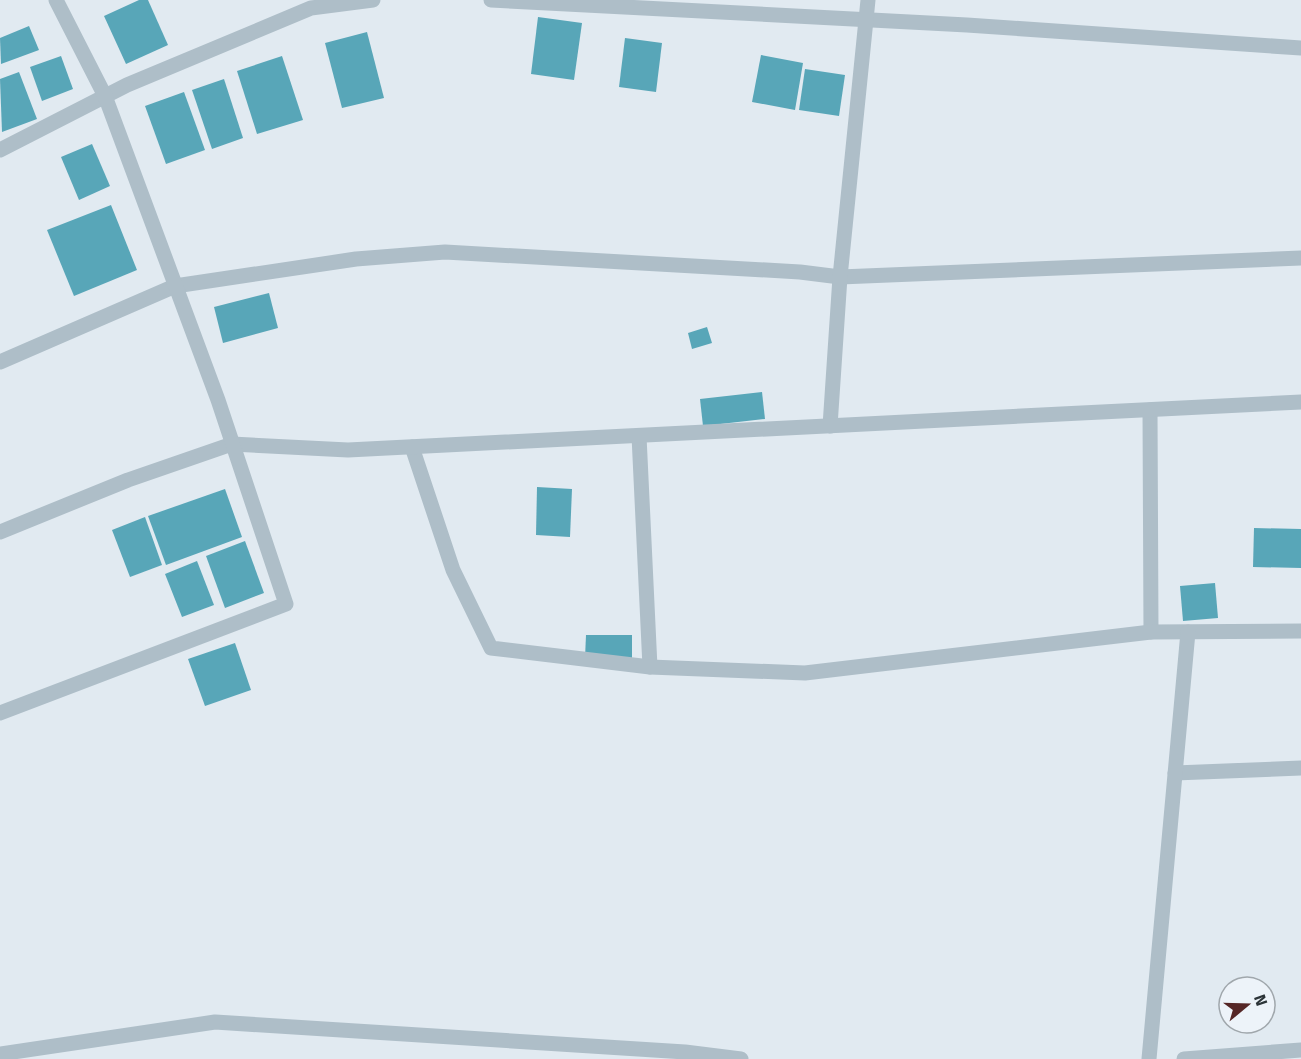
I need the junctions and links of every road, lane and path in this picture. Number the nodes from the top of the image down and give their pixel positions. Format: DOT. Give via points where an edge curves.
graph roads {
  1 [pos="56,0"];
  2 [pos="373,0"];
  3 [pos="491,0"];
  4 [pos="868,0"];
  5 [pos="865,20"];
  6 [pos="1301,48"];
  7 [pos="105,96"];
  8 [pos="0,150"];
  9 [pos="1301,258"];
  10 [pos="840,277"];
  11 [pos="175,286"];
  12 [pos="0,362"];
  13 [pos="1301,402"];
  14 [pos="1150,410"];
  15 [pos="830,426"];
  16 [pos="639,436"];
  17 [pos="232,444"];
  18 [pos="412,447"];
  19 [pos="0,532"];
  20 [pos="1301,631"];
  21 [pos="1151,632"];
  22 [pos="1188,632"];
  23 [pos="650,667"];
  24 [pos="0,713"];
  25 [pos="1301,768"];
  26 [pos="1175,772"];
  27 [pos="1301,1050"];
  28 [pos="0,1053"];
  29 [pos="1255,1056"];
  30 [pos="741,1059"];
  31 [pos="1149,1059"];
  32 [pos="1184,1059"];
  1 -- 7 [label="street"];
  2 -- 7 [label="street" via="311,8"];
  3 -- 5 [label="street"];
  4 -- 5 [label="street"];
  5 -- 6 [label="street"];
  5 -- 10 [label="street"];
  7 -- 8 [label="street"];
  7 -- 11 [label="street"];
  9 -- 10 [label="street"];
  10 -- 11 [label="street" via="445,252 356,260"];
  10 -- 15 [label="street"];
  11 -- 12 [label="street"];
  11 -- 17 [label="street"];
  13 -- 14 [label="street"];
  14 -- 15 [label="street"];
  14 -- 21 [label="street"];
  15 -- 16 [label="street"];
  16 -- 18 [label="street"];
  16 -- 23 [label="street"];
  17 -- 18 [label="street" via="348,450"];
  17 -- 19 [label="street" via="128,480"];
  17 -- 24 [label="street" via="286,604"];
  18 -- 23 [label="street" via="453,570 491,648"];
  20 -- 22 [label="street"];
  21 -- 22 [label="street"];
  21 -- 23 [label="street" via="805,673"];
  22 -- 26 [label="street"];
  25 -- 26 [label="street"];
  26 -- 31 [label="street"];
  27 -- 29 [label="street"];
  28 -- 30 [label="street" via="215,1022 685,1052"];
  29 -- 32 [label="street"];
}
